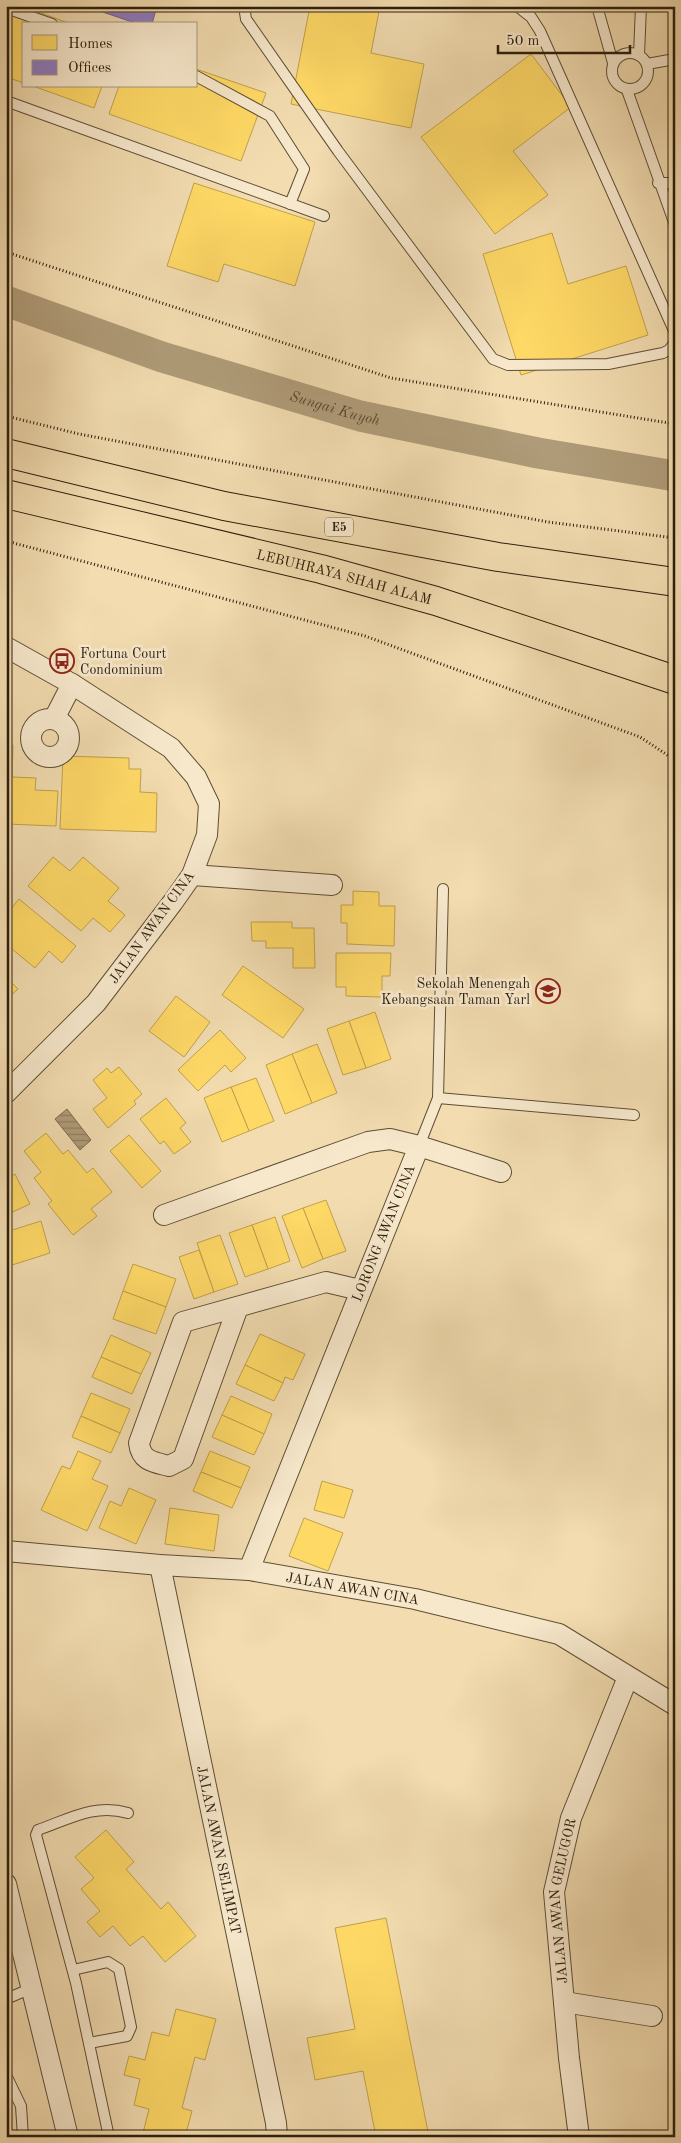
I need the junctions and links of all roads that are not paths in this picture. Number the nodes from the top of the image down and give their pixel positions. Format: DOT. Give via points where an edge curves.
graph roads {
  1 [pos="244,6"];
  2 [pos="516,6"];
  3 [pos="596,6"];
  4 [pos="641,6"];
  5 [pos="6,8"];
  6 [pos="46,22"];
  7 [pos="639,56"];
  8 [pos="675,59"];
  9 [pos="614,63"];
  10 [pos="647,64"];
  11 [pos="198,77"];
  12 [pos="627,90"];
  13 [pos="6,101"];
  14 [pos="658,183"];
  15 [pos="675,183"];
  16 [pos="290,204"];
  17 [pos="324,216"];
  18 [pos="675,225"];
  19 [pos="675,333"];
  20 [pos="675,342"];
  21 [pos="6,454"];
  22 [pos="6,494"];
  23 [pos="675,582"];
  24 [pos="6,647"];
  25 [pos="675,680"];
  26 [pos="72,684"];
  27 [pos="54,719"];
  28 [pos="192,875"];
  29 [pos="332,885"];
  30 [pos="443,889"];
  31 [pos="6,1093"];
  32 [pos="438,1098"];
  33 [pos="634,1115"];
  34 [pos="419,1146"];
  35 [pos="500,1172"];
  36 [pos="164,1215"];
  37 [pos="360,1290"];
  38 [pos="238,1307"];
  39 [pos="6,1551"];
  40 [pos="160,1565"];
  41 [pos="249,1570"];
  42 [pos="628,1677"];
  43 [pos="675,1705"];
  44 [pos="128,1813"];
  45 [pos="6,1884"];
  46 [pos="73,1970"];
  47 [pos="32,1988"];
  48 [pos="6,1999"];
  49 [pos="564,2002"];
  50 [pos="652,2016"];
  51 [pos="89,2044"];
  52 [pos="6,2075"];
  53 [pos="23,2137"];
  54 [pos="68,2137"];
  55 [pos="108,2137"];
  56 [pos="277,2137"];
  57 [pos="579,2137"];
  1 -- 20 [label="lane" via="246,19 338,151 493,359 508,365 608,364 663,353"];
  2 -- 19 [label="lane" via="531,17 540,31"];
  3 -- 9 [label="lane"];
  4 -- 7 [label="lane"];
  5 -- 6 [label="lane"];
  7 -- 9 [label="lane" via="634,53 622,55"];
  7 -- 10 [label="lane"];
  8 -- 10 [label="lane"];
  9 -- 12 [label="lane" via="613,78 618,86"];
  10 -- 12 [label="lane" via="648,75 643,84"];
  11 -- 16 [label="lane" via="270,116 304,169"];
  12 -- 14 [label="lane"];
  13 -- 16 [label="lane"];
  14 -- 15 [label="lane"];
  14 -- 18 [label="lane"];
  16 -- 17 [label="lane"];
  21 -- 23 [label="highway, E5" via="224,506 498,557"];
  22 -- 25 [label="highway, LEBUHRAYA SHAH ALAM" via="322,569"];
  24 -- 26 [label="street, JALAN AWAN CINA"];
  26 -- 27 [label="street"];
  26 -- 28 [label="street, JALAN AWAN CINA" via="172,748 196,776 209,804 207,835"];
  28 -- 29 [label="street"];
  28 -- 31 [label="street, JALAN AWAN CINA" via="96,1003"];
  30 -- 32 [label="lane"];
  32 -- 33 [label="lane"];
  32 -- 34 [label="lane"];
  34 -- 35 [label="street"];
  34 -- 36 [label="street, LORONG AWAN CINA" via="390,1139 368,1142"];
  34 -- 37 [label="street, LORONG AWAN CINA"];
  37 -- 38 [label="street" via="326,1282"];
  37 -- 41 [label="street, LORONG AWAN CINA"];
  38 -- 38 [label="street" via="183,1459 169,1466 146,1460 138,1443 183,1322"];
  39 -- 40 [label="street, JALAN AWAN CINA"];
  40 -- 41 [label="street, JALAN AWAN CINA"];
  40 -- 56 [label="street, JALAN AWAN SELIMPAT"];
  41 -- 42 [label="street, JALAN AWAN CINA" via="415,1599 559,1634"];
  42 -- 43 [label="street, JALAN AWAN CINA"];
  42 -- 49 [label="street, JALAN AWAN GELUGOR" via="571,1818 554,1892"];
  44 -- 46 [label="lane" via="112,1808 96,1809 38,1830 36,1836"];
  45 -- 47 [label="street"];
  46 -- 51 [label="lane"];
  46 -- 51 [label="lane" via="108,1962 119,1969 132,2027 127,2036"];
  47 -- 48 [label="lane"];
  47 -- 54 [label="street"];
  49 -- 50 [label="street"];
  49 -- 57 [label="street, JALAN AWAN GELUGOR"];
  51 -- 55 [label="lane"];
  52 -- 53 [label="lane" via="21,2106"];
}
